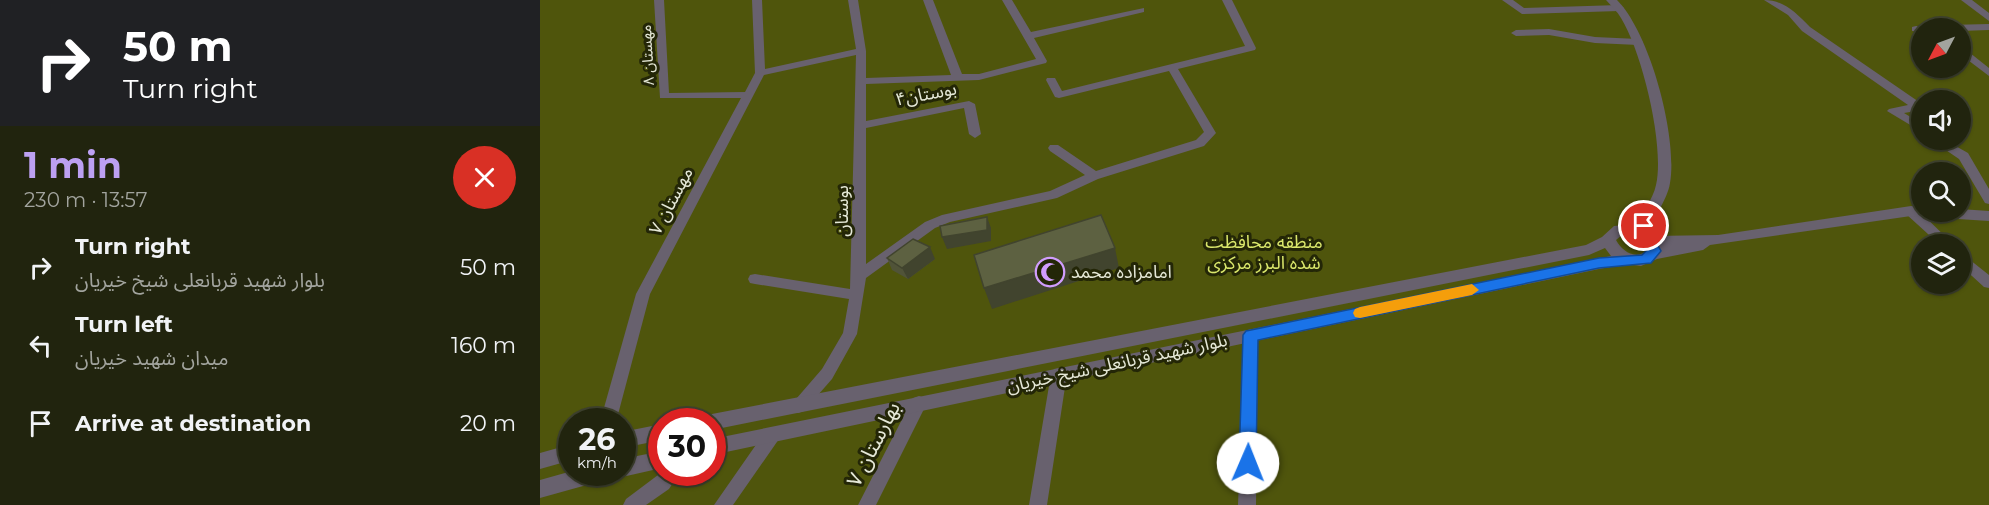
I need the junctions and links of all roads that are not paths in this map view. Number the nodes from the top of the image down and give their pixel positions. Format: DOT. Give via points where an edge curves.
graph roads {
  1 [pos="659,0"];
  2 [pos="757,0"];
  3 [pos="853,0"];
  4 [pos="928,0"];
  5 [pos="1007,0"];
  6 [pos="1227,0"];
  7 [pos="1507,0"];
  8 [pos="1769,0"];
  9 [pos="1966,0"];
  10 [pos="1615,4"];
  11 [pos="1141,10"];
  12 [pos="1989,18"];
  13 [pos="1971,27"];
  14 [pos="1989,27"];
  15 [pos="1516,33"];
  16 [pos="1028,36"];
  17 [pos="1638,42"];
  18 [pos="861,51"];
  19 [pos="1971,57"];
  20 [pos="1173,67"];
  21 [pos="760,73"];
  22 [pos="1989,73"];
  23 [pos="958,78"];
  24 [pos="1051,80"];
  25 [pos="861,81"];
  26 [pos="747,95"];
  27 [pos="1911,102"];
  28 [pos="1911,108"];
  29 [pos="1911,122"];
  30 [pos="860,126"];
  31 [pos="975,134"];
  32 [pos="1054,148"];
  33 [pos="1954,150"];
  34 [pos="1094,176"];
  35 [pos="1989,200"];
  36 [pos="1654,204"];
  37 [pos="1911,211"];
  38 [pos="1971,215"];
  39 [pos="1989,216"];
  40 [pos="1923,222"];
  41 [pos="1936,234"];
  42 [pos="1614,235"];
  43 [pos="1650,244"];
  44 [pos="1627,259"];
  45 [pos="1971,267"];
  46 [pos="1484,270"];
  47 [pos="859,276"];
  48 [pos="754,279"];
  49 [pos="1989,283"];
  50 [pos="1492,285"];
  51 [pos="856,295"];
  52 [pos="1251,335"];
  53 [pos="1058,354"];
  54 [pos="1059,374"];
  55 [pos="919,403"];
  56 [pos="798,405"];
  57 [pos="612,408"];
  58 [pos="726,419"];
  59 [pos="773,434"];
  60 [pos="726,444"];
  61 [pos="558,456"];
  62 [pos="540,461"];
  63 [pos="558,484"];
  64 [pos="659,486"];
  65 [pos="540,489"];
  66 [pos="632,505"];
  67 [pos="723,505"];
  68 [pos="867,505"];
  69 [pos="1038,505"];
  70 [pos="1247,505"];
  1 -- 26 [label="street, مهستان ۸" via="664,96"];
  2 -- 21 [label="street"];
  3 -- 18 [label="street, بوستان"];
  4 -- 23 [label="street"];
  5 -- 16 [label="street"];
  6 -- 20 [label="street" via="1251,48"];
  7 -- 10 [label="street" via="1522,11"];
  8 -- 27 [label="street"];
  9 -- 12 [label="street"];
  10 -- 17 [label="street"];
  11 -- 16 [label="street"];
  13 -- 14 [label="street"];
  15 -- 17 [label="street" via="1550,32"];
  16 -- 23 [label="street" via="1042,61 979,77"];
  17 -- 36 [label="street" via="1650,77 1664,157 1663,185"];
  18 -- 21 [label="street"];
  18 -- 25 [label="street, بوستان"];
  19 -- 22 [label="street"];
  20 -- 24 [label="street" via="1059,95"];
  20 -- 34 [label="street" via="1210,133 1200,143"];
  21 -- 26 [label="street, مهستان ۷"];
  23 -- 25 [label="street"];
  25 -- 30 [label="street, بوستان"];
  26 -- 57 [label="street, مهستان ۷" via="643,294"];
  28 -- 29 [label="street" via="1893,111"];
  30 -- 31 [label="street, بوستان۴" via="969,104"];
  30 -- 47 [label="street, بوستان"];
  32 -- 34 [label="street"];
  33 -- 35 [label="street" via="1964,156"];
  34 -- 47 [label="street" via="1053,195 930,225"];
  36 -- 42 [label="street"];
  36 -- 43 [label="street" via="1644,226"];
  37 -- 43 [label="street, بلوار شهید قربانعلی شیخ خیریان" via="1718,240 1696,248"];
  38 -- 39 [label="street, بلوار شهید قربانعلی شیخ خیریان"];
  40 -- 41 [label="street"];
  42 -- 43 [label="street" via="1633,231"];
  42 -- 44 [label="street" via="1616,253"];
  42 -- 46 [label="street" via="1588,250"];
  43 -- 44 [label="street, بلوار شهید قربانعلی شیخ خیریان" via="1640,261"];
  44 -- 50 [label="street, بلوار شهید قربانعلی شیخ خیریان"];
  45 -- 49 [label="street"];
  46 -- 50 [label="street"];
  46 -- 53 [label="street"];
  47 -- 51 [label="street, بوستان"];
  48 -- 51 [label="street"];
  50 -- 52 [label="street, بلوار شهید قربانعلی شیخ خیریان"];
  51 -- 56 [label="street, بوستان" via="850,334 827,374"];
  52 -- 54 [label="street, بلوار شهید قربانعلی شیخ خیریان"];
  52 -- 70 [label="street"];
  53 -- 54 [label="street"];
  53 -- 56 [label="street"];
  54 -- 55 [label="street, بلوار شهید قربانعلی شیخ خیریان"];
  54 -- 69 [label="street"];
  55 -- 59 [label="street, بلوار شهید قربانعلی شیخ خیریان"];
  55 -- 68 [label="street, بهارستان ۷"];
  56 -- 58 [label="street"];
  59 -- 60 [label="street, بلوار شهید قربانعلی شیخ خیریان"];
  59 -- 67 [label="street"];
  61 -- 62 [label="street"];
  63 -- 65 [label="street"];
  64 -- 66 [label="street"];
}
